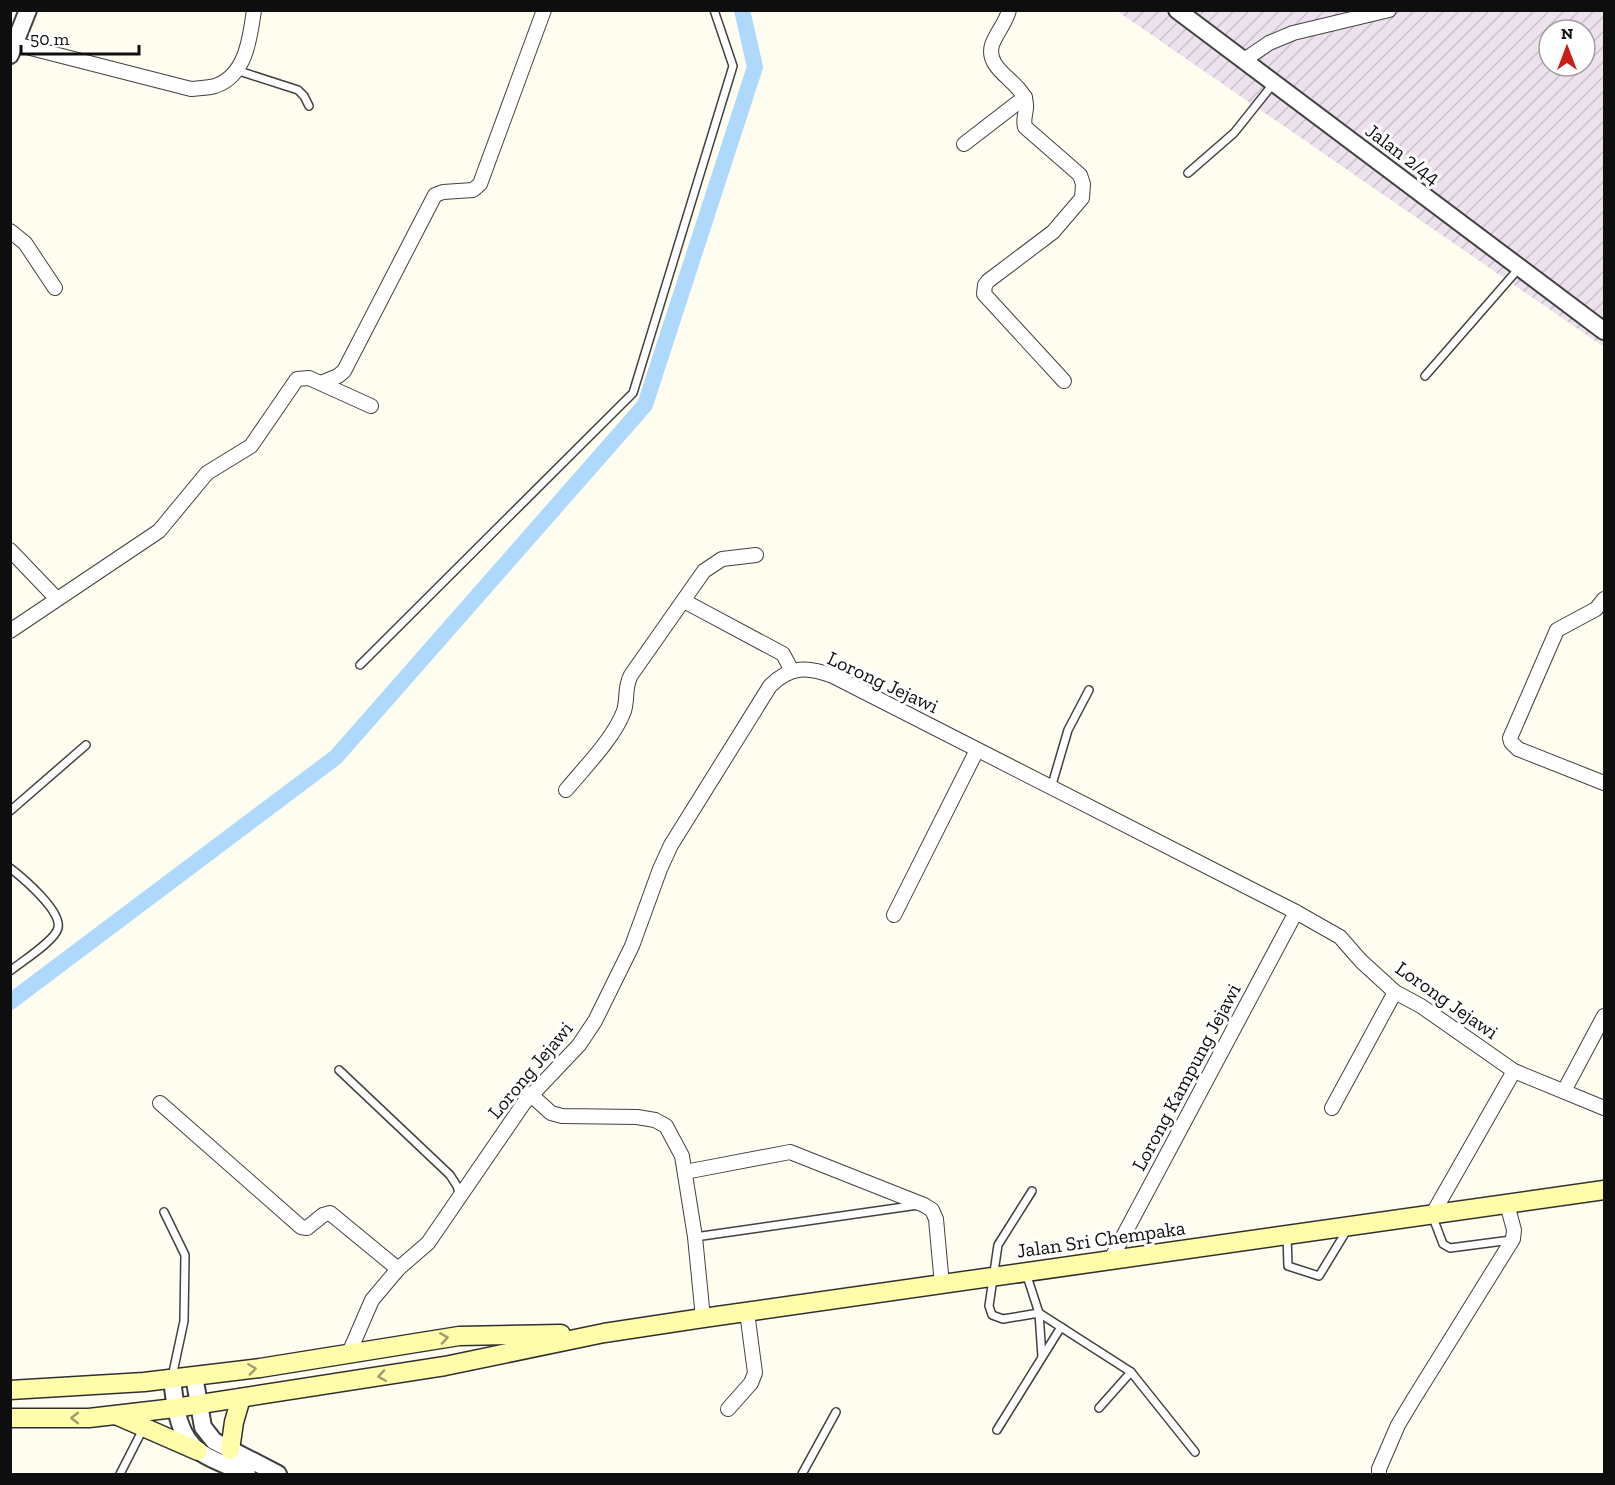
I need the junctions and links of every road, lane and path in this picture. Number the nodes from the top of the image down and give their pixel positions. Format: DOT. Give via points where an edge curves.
graph roads {
  1 [pos="28,10"];
  2 [pos="254,10"];
  3 [pos="544,10"];
  4 [pos="714,10"];
  5 [pos="1009,10"];
  6 [pos="1177,10"];
  7 [pos="1389,10"];
  8 [pos="13,50"];
  9 [pos="1244,60"];
  10 [pos="236,70"];
  11 [pos="1274,83"];
  12 [pos="1025,97"];
  13 [pos="309,106"];
  14 [pos="964,144"];
  15 [pos="1188,173"];
  16 [pos="10,231"];
  17 [pos="1520,267"];
  18 [pos="55,288"];
  19 [pos="1605,331"];
  20 [pos="1425,376"];
  21 [pos="1064,381"];
  22 [pos="321,383"];
  23 [pos="371,406"];
  24 [pos="10,550"];
  25 [pos="756,555"];
  26 [pos="57,599"];
  27 [pos="1605,599"];
  28 [pos="684,601"];
  29 [pos="10,631"];
  30 [pos="360,665"];
  31 [pos="792,671"];
  32 [pos="1089,690"];
  33 [pos="86,745"];
  34 [pos="977,750"];
  35 [pos="1605,783"];
  36 [pos="1051,788"];
  37 [pos="566,790"];
  38 [pos="10,811"];
  39 [pos="10,868"];
  40 [pos="1296,912"];
  41 [pos="894,915"];
  42 [pos="10,971"];
  43 [pos="1395,992"];
  44 [pos="1605,1017"];
  45 [pos="339,1070"];
  46 [pos="1514,1071"];
  47 [pos="1564,1091"];
  48 [pos="530,1094"];
  49 [pos="160,1103"];
  50 [pos="1332,1108"];
  51 [pos="1605,1108"];
  52 [pos="685,1172"];
  53 [pos="1605,1190"];
  54 [pos="1032,1191"];
  55 [pos="460,1196"];
  56 [pos="1507,1204"];
  57 [pos="924,1205"];
  58 [pos="164,1212"];
  59 [pos="1432,1215"];
  60 [pos="1349,1226"];
  61 [pos="1287,1236"];
  62 [pos="695,1237"];
  63 [pos="1513,1239"];
  64 [pos="1110,1261"];
  65 [pos="398,1269"];
  66 [pos="1026,1273"];
  67 [pos="994,1277"];
  68 [pos="942,1285"];
  69 [pos="747,1312"];
  70 [pos="1039,1313"];
  71 [pos="703,1318"];
  72 [pos="1061,1327"];
  73 [pos="604,1334"];
  74 [pos="349,1353"];
  75 [pos="1042,1357"];
  76 [pos="1131,1372"];
  77 [pos="194,1376"];
  78 [pos="172,1379"];
  79 [pos="10,1390"];
  80 [pos="241,1398"];
  81 [pos="198,1404"];
  82 [pos="175,1408"];
  83 [pos="1099,1408"];
  84 [pos="728,1409"];
  85 [pos="836,1412"];
  86 [pos="115,1415"];
  87 [pos="10,1418"];
  88 [pos="144,1428"];
  89 [pos="997,1430"];
  90 [pos="230,1450"];
  91 [pos="198,1451"];
  92 [pos="1195,1452"];
  93 [pos="120,1474"];
  94 [pos="247,1474"];
  95 [pos="278,1474"];
  96 [pos="802,1474"];
  97 [pos="1379,1474"];
  1 -- 8 [label="street"];
  2 -- 10 [label="street" via="249,45"];
  3 -- 22 [label="street" via="480,184 473,190 435,195 344,371"];
  4 -- 30 [label="lane" via="733,66 633,393"];
  5 -- 12 [label="street" via="991,53 997,67"];
  6 -- 9 [label="street, Jalan 2/44"];
  7 -- 9 [label="street" via="1293,33"];
  8 -- 10 [label="street" via="191,89 215,86"];
  9 -- 11 [label="street, Jalan 2/44"];
  10 -- 13 [label="lane" via="298,90"];
  11 -- 15 [label="lane" via="1234,133"];
  11 -- 17 [label="street, Jalan 2/44"];
  12 -- 14 [label="street"];
  12 -- 21 [label="street" via="1025,127 1080,175 1084,190 1080,202 1053,232 988,281 984,294"];
  16 -- 18 [label="street" via="25,243"];
  17 -- 19 [label="street, Jalan 2/44"];
  17 -- 20 [label="lane"];
  22 -- 23 [label="street"];
  22 -- 26 [label="street" via="305,377 297,379 251,446 207,473 159,531"];
  24 -- 26 [label="street"];
  25 -- 28 [label="street" via="733,556 713,564"];
  26 -- 29 [label="street"];
  27 -- 35 [label="street" via="1596,609 1557,630 1510,738 1518,749"];
  28 -- 31 [label="street" via="783,654"];
  28 -- 37 [label="street" via="631,675 623,712 611,735"];
  31 -- 34 [label="street, Lorong Jejawi" via="819,671 833,676"];
  31 -- 48 [label="street, Lorong Jejawi" via="770,686 671,845 632,946 595,1021 579,1044"];
  32 -- 36 [label="lane" via="1068,730"];
  33 -- 38 [label="lane"];
  34 -- 36 [label="street, Lorong Jejawi"];
  34 -- 41 [label="street"];
  36 -- 40 [label="street, Lorong Jejawi"];
  39 -- 42 [label="lane" via="28,882 58,919 53,937"];
  40 -- 43 [label="street, Lorong Jejawi" via="1340,937"];
  40 -- 64 [label="street, Lorong Kampung Jejawi"];
  43 -- 46 [label="street, Lorong Jejawi"];
  43 -- 50 [label="street"];
  44 -- 47 [label="street"];
  45 -- 55 [label="lane" via="450,1175"];
  46 -- 47 [label="street, Lorong Jejawi"];
  46 -- 59 [label="street"];
  47 -- 51 [label="street, Lorong Jejawi"];
  48 -- 52 [label="street" via="551,1113 562,1116 655,1120 666,1126 681,1151"];
  48 -- 55 [label="street, Lorong Jejawi"];
  49 -- 65 [label="street" via="301,1227 307,1228 330,1214"];
  52 -- 57 [label="street" via="790,1152"];
  52 -- 62 [label="street"];
  53 -- 56 [label="main road, Jalan Sri Chempaka"];
  54 -- 67 [label="lane" via="998,1245"];
  55 -- 65 [label="street, Lorong Jejawi" via="428,1243"];
  56 -- 59 [label="main road, Jalan Sri Chempaka"];
  56 -- 63 [label="street"];
  57 -- 62 [label="lane"];
  57 -- 68 [label="street" via="936,1219"];
  58 -- 78 [label="lane" via="185,1255 184,1321"];
  59 -- 60 [label="main road, Jalan Sri Chempaka"];
  59 -- 63 [label="lane" via="1443,1244 1450,1248"];
  60 -- 61 [label="main road, Jalan Sri Chempaka"];
  60 -- 61 [label="lane" via="1319,1276 1288,1266"];
  61 -- 64 [label="main road, Jalan Sri Chempaka"];
  62 -- 71 [label="street"];
  63 -- 97 [label="street" via="1398,1425"];
  64 -- 66 [label="main road, Jalan Sri Chempaka"];
  65 -- 74 [label="street, Lorong Jejawi" via="372,1300"];
  66 -- 67 [label="main road, Jalan Sri Chempaka"];
  66 -- 70 [label="lane"];
  67 -- 68 [label="main road, Jalan Sri Chempaka"];
  67 -- 70 [label="lane" via="989,1306 992,1315 1003,1319"];
  68 -- 69 [label="main road, Jalan Sri Chempaka"];
  69 -- 71 [label="main road, Jalan Sri Chempaka"];
  69 -- 84 [label="street" via="754,1372 751,1383"];
  70 -- 72 [label="lane"];
  70 -- 75 [label="lane"];
  71 -- 73 [label="main road, Jalan Sri Chempaka"];
  72 -- 75 [label="lane"];
  72 -- 76 [label="lane"];
  74 -- 73 [label="main road, one-way" via="459,1336"];
  73 -- 80 [label="main road, one-way" via="445,1366"];
  77 -- 74 [label="main road, one-way"];
  75 -- 89 [label="lane"];
  76 -- 83 [label="lane"];
  76 -- 92 [label="lane"];
  77 -- 78 [label="main road"];
  77 -- 81 [label="street"];
  78 -- 79 [label="main road"];
  78 -- 82 [label="street"];
  80 -- 81 [label="main road"];
  80 -- 90 [label="main road"];
  81 -- 82 [label="main road"];
  81 -- 90 [label="street" via="203,1427 214,1441"];
  82 -- 86 [label="main road"];
  82 -- 91 [label="street" via="182,1431"];
  85 -- 96 [label="lane"];
  86 -- 87 [label="main road, one-way"];
  86 -- 88 [label="main road"];
  88 -- 91 [label="main road"];
  88 -- 93 [label="lane"];
  90 -- 95 [label="street"];
  91 -- 94 [label="street"];
}
